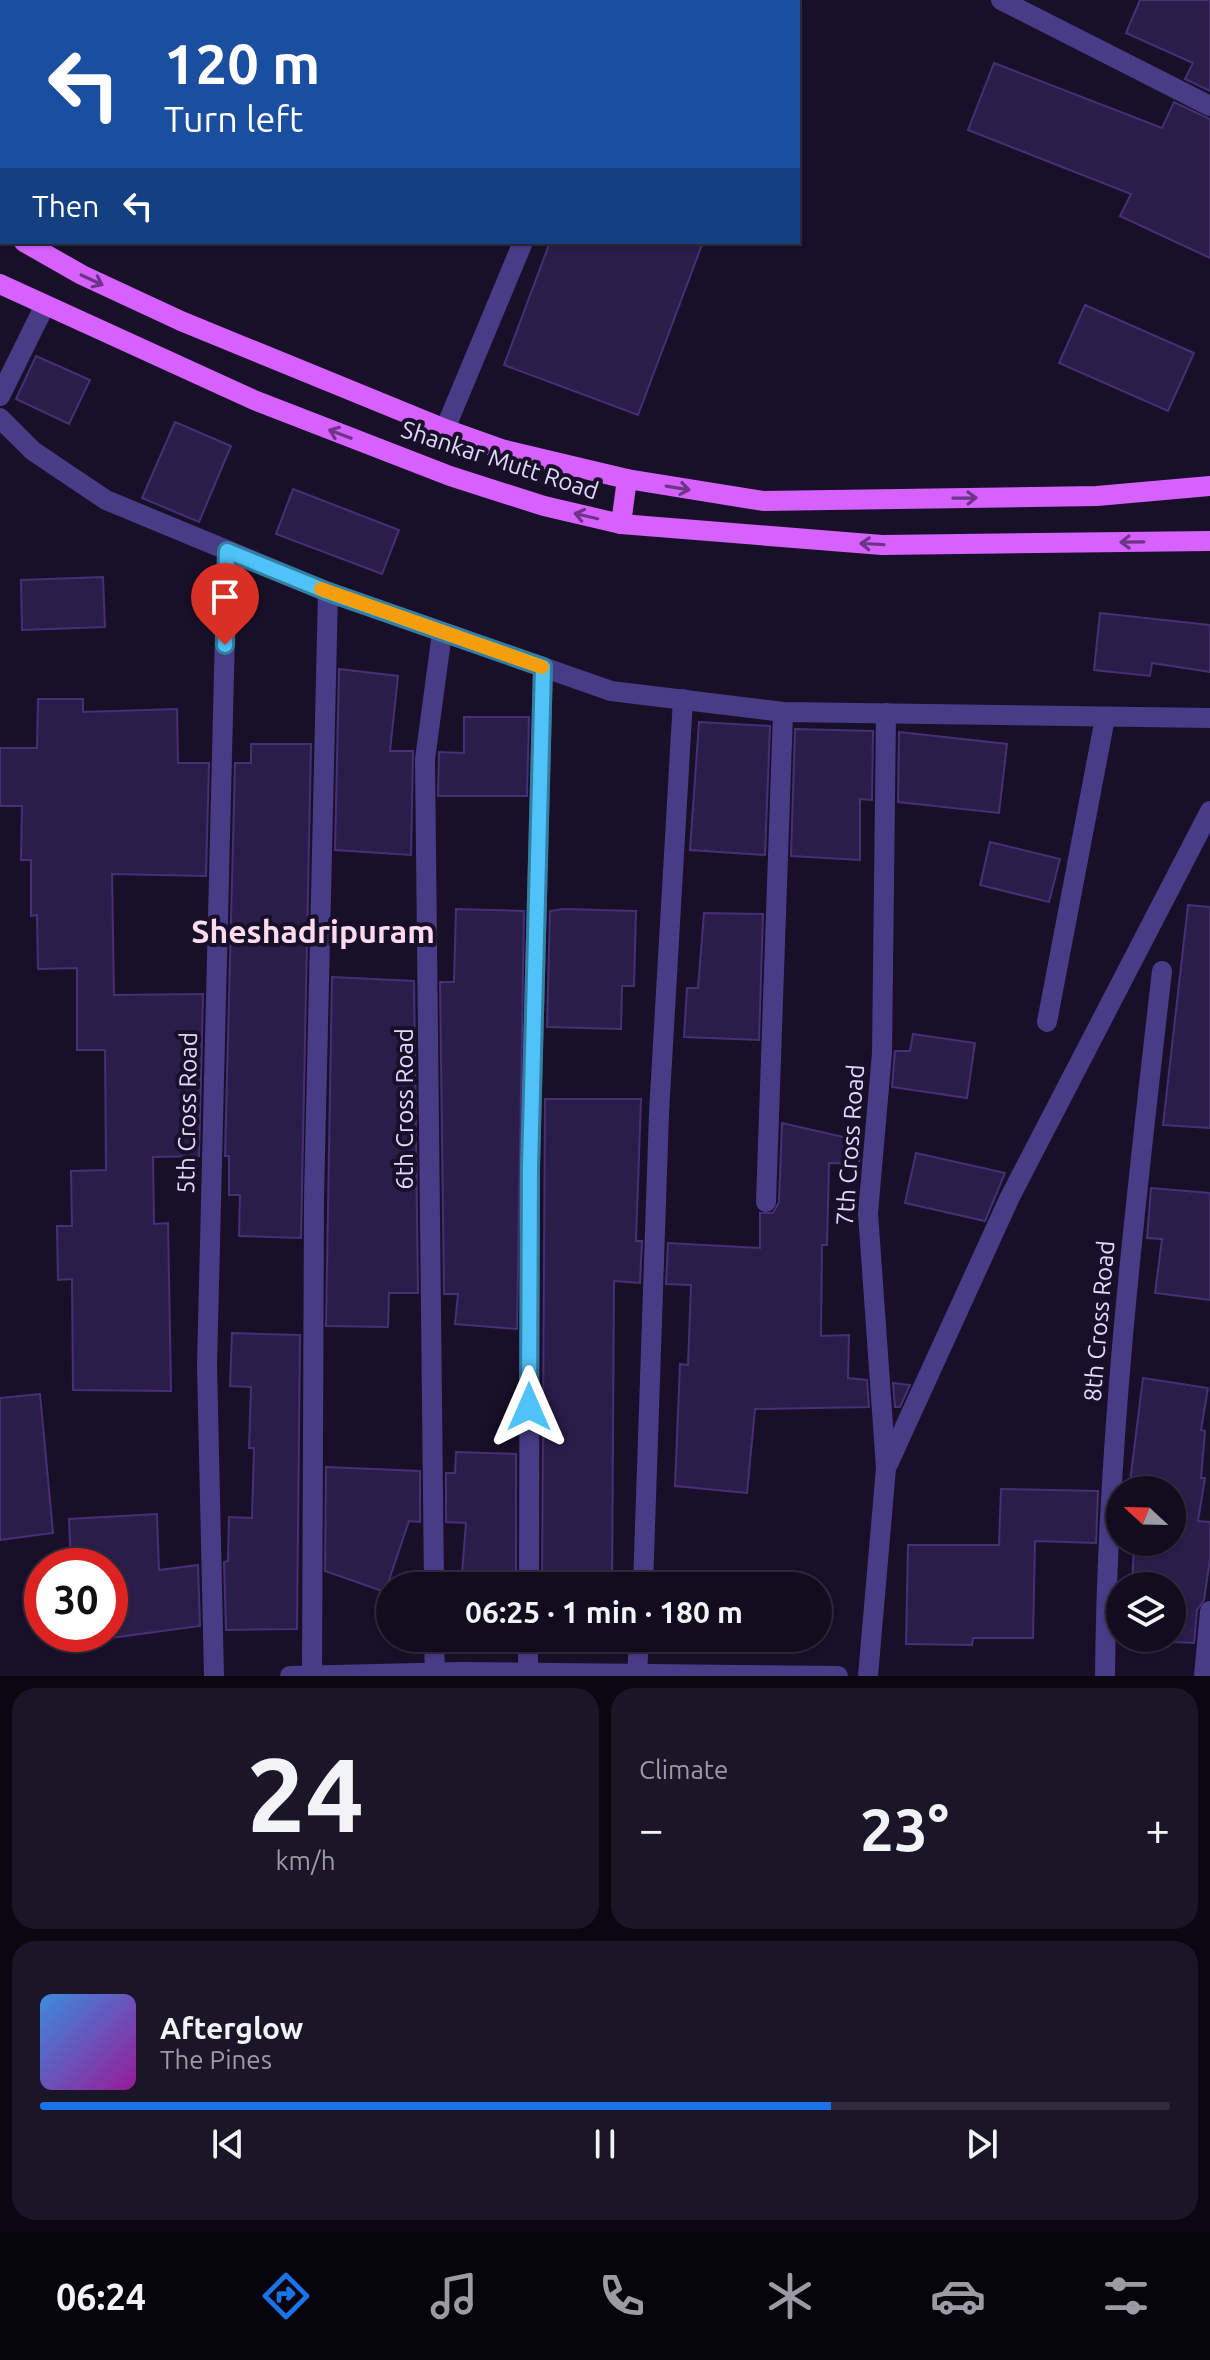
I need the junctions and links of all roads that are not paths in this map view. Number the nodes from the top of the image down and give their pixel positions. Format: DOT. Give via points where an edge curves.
graph roads {
  1 [pos="1001,0"];
  2 [pos="1210,106"];
  3 [pos="28,244"];
  4 [pos="522,244"];
  5 [pos="0,284"];
  6 [pos="44,307"];
  7 [pos="0,396"];
  8 [pos="0,418"];
  9 [pos="445,429"];
  10 [pos="627,479"];
  11 [pos="1210,486"];
  12 [pos="621,524"];
  13 [pos="1210,541"];
  14 [pos="227,551"];
  15 [pos="328,592"];
  16 [pos="442,633"];
  17 [pos="543,667"];
  18 [pos="683,699"];
  19 [pos="783,712"];
  20 [pos="886,713"];
  21 [pos="1105,718"];
  22 [pos="1210,718"];
  23 [pos="1210,811"];
  24 [pos="1162,971"];
  25 [pos="1047,1022"];
  26 [pos="766,1202"];
  27 [pos="886,1468"];
  28 [pos="434,1572"];
  29 [pos="529,1572"];
  30 [pos="643,1572"];
  31 [pos="1210,1611"];
  32 [pos="434,1652"];
  33 [pos="528,1652"];
  34 [pos="638,1652"];
  35 [pos="434,1674"];
  36 [pos="528,1674"];
  37 [pos="637,1675"];
  38 [pos="214,1676"];
  39 [pos="290,1676"];
  40 [pos="312,1676"];
  41 [pos="838,1676"];
  42 [pos="868,1676"];
  43 [pos="1105,1676"];
  44 [pos="1204,1676"];
  1 -- 2 [label="street"];
  3 -- 9 [label="main road, Shankar Mutt Road, one-way" via="181,321"];
  4 -- 9 [label="street"];
  5 -- 6 [label="main road, Shankar Mutt Road"];
  6 -- 7 [label="street"];
  12 -- 6 [label="main road, Shankar Mutt Road, one-way" via="450,476 254,400"];
  8 -- 14 [label="street" via="33,451 106,500"];
  9 -- 10 [label="main road, Shankar Mutt Road" via="501,449"];
  10 -- 11 [label="main road, Shankar Mutt Road, one-way" via="763,501 1097,496"];
  10 -- 12 [label="main road"];
  13 -- 12 [label="main road, Shankar Mutt Road, one-way" via="882,545"];
  14 -- 15 [label="street"];
  14 -- 38 [label="street, 5th Cross Road" via="207,1365"];
  15 -- 16 [label="street"];
  15 -- 40 [label="street" via="314,1198"];
  16 -- 17 [label="street"];
  16 -- 28 [label="street, 6th Cross Road" via="425,759"];
  17 -- 18 [label="street" via="611,691"];
  17 -- 29 [label="street" via="530,1168"];
  18 -- 19 [label="street"];
  18 -- 30 [label="street" via="659,1113"];
  19 -- 20 [label="street"];
  19 -- 26 [label="street"];
  20 -- 21 [label="street"];
  20 -- 27 [label="street, 7th Cross Road" via="882,1053 868,1213"];
  21 -- 22 [label="street"];
  21 -- 25 [label="street"];
  23 -- 27 [label="street" via="1010,1197"];
  24 -- 43 [label="street, 8th Cross Road" via="1107,1527"];
  27 -- 42 [label="street, 7th Cross Road"];
  31 -- 44 [label="street"];
  32 -- 35 [label="street"];
  33 -- 36 [label="street"];
  34 -- 37 [label="street"];
  35 -- 36 [label="street"];
  35 -- 40 [label="street"];
  36 -- 37 [label="street"];
  37 -- 41 [label="street"];
  39 -- 40 [label="street"];
}
